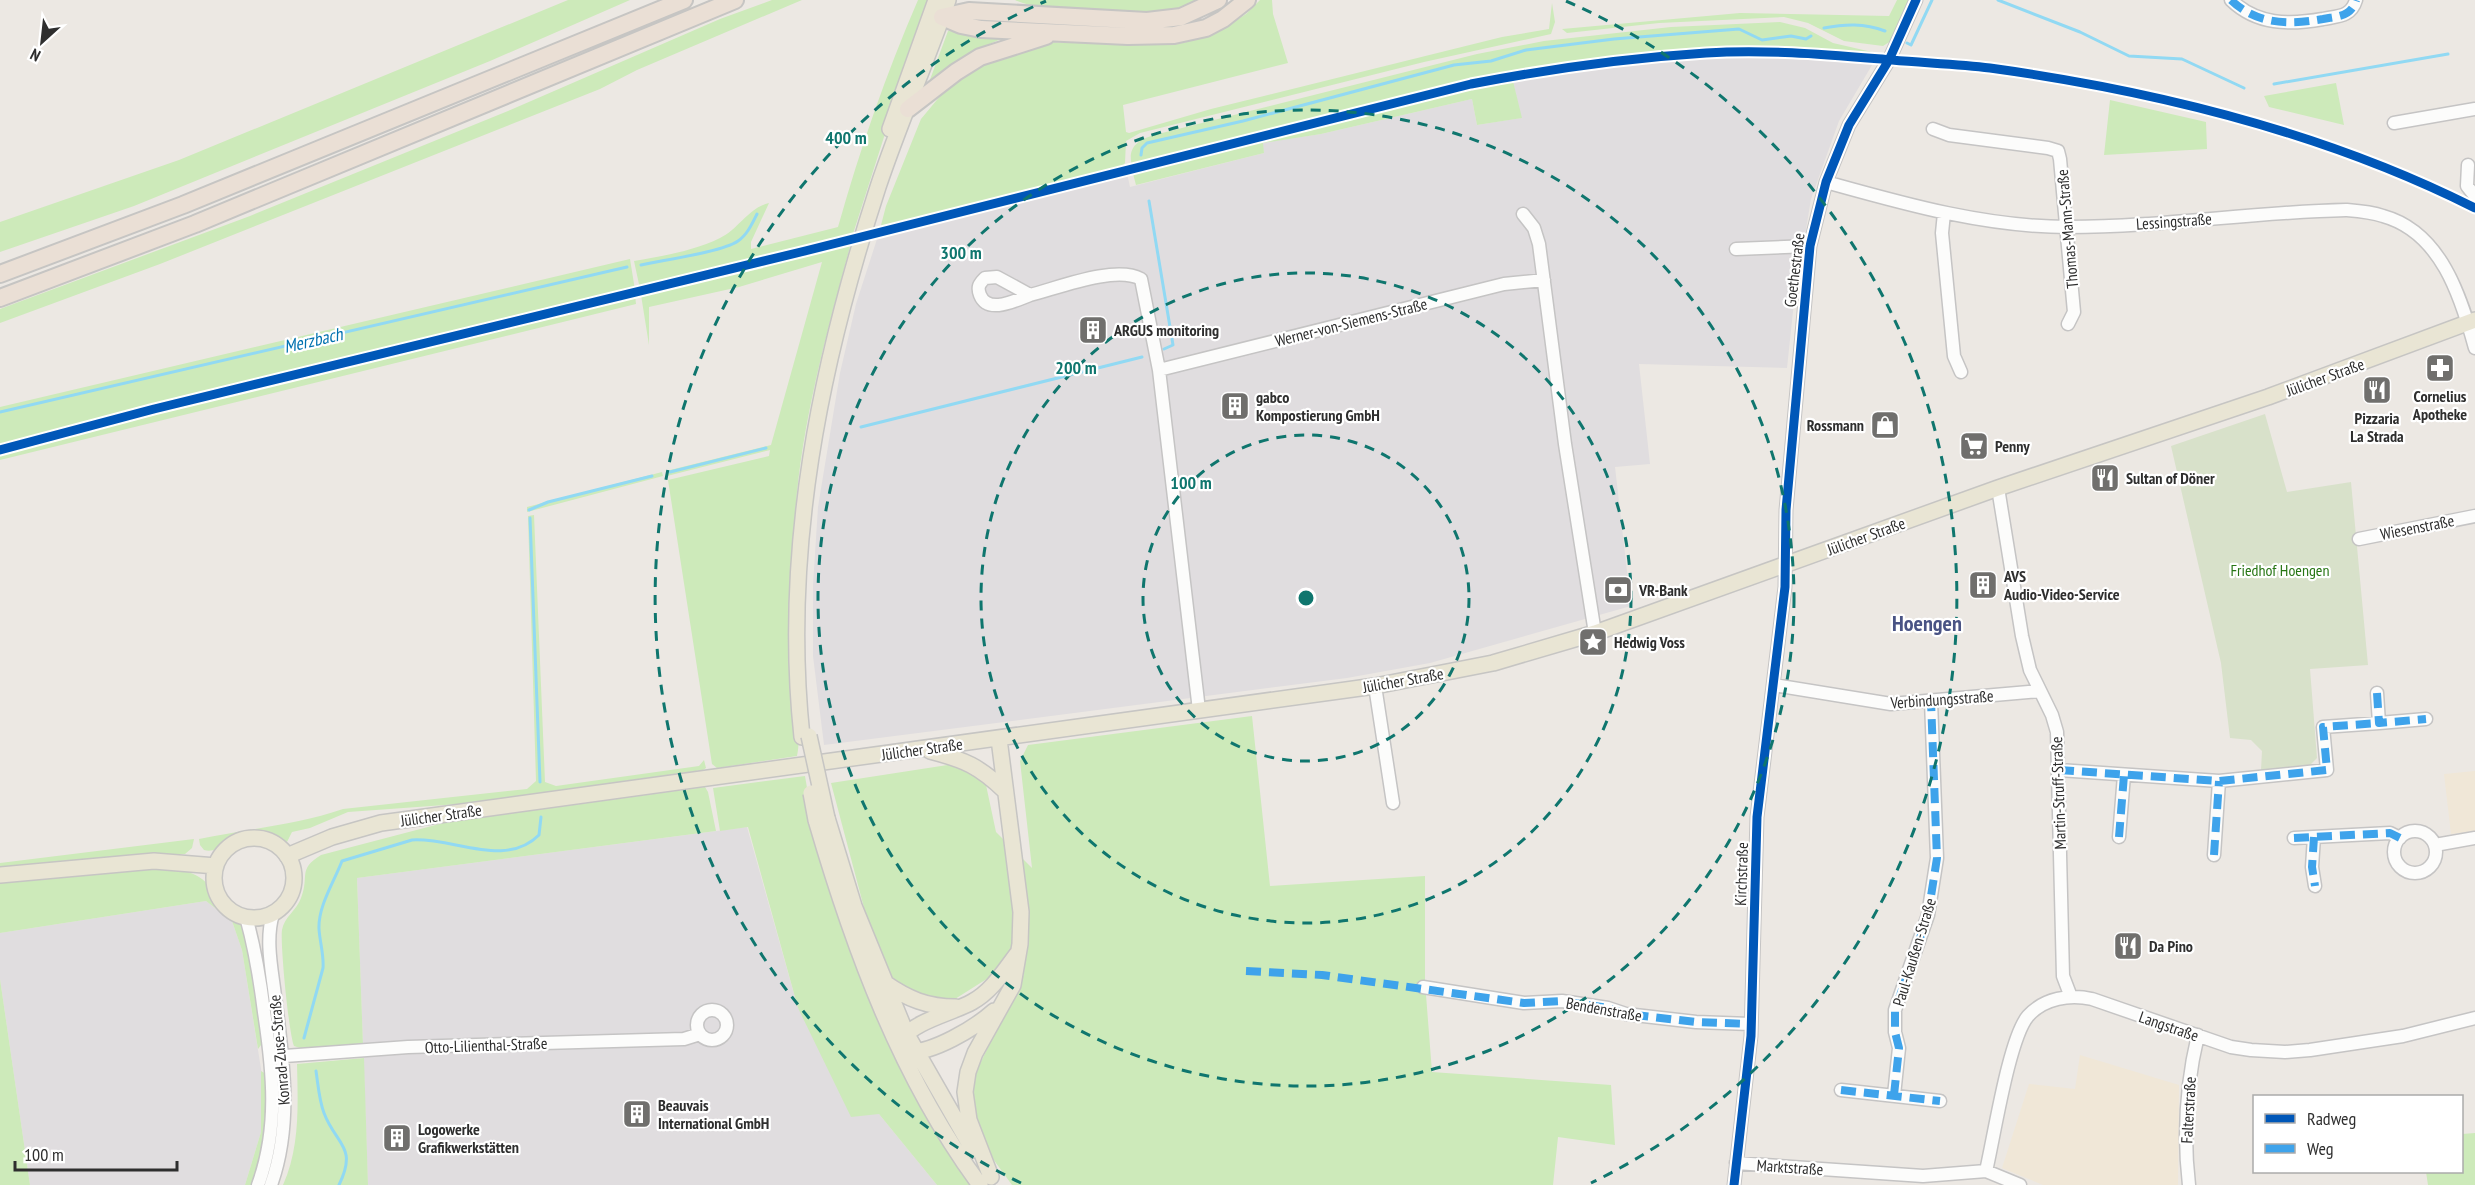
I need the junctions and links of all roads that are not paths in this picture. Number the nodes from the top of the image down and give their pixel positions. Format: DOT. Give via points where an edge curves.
graph roads {
  1 [pos="684,0"];
  2 [pos="735,0"];
  3 [pos="936,0"];
  4 [pos="948,0"];
  5 [pos="999,0"];
  6 [pos="1218,0"];
  7 [pos="1247,0"];
  8 [pos="1916,0"];
  9 [pos="2231,0"];
  10 [pos="2356,0"];
  11 [pos="1026,15"];
  12 [pos="942,17"];
  13 [pos="1059,32"];
  14 [pos="2475,109"];
  15 [pos="908,110"];
  16 [pos="2394,123"];
  17 [pos="1933,129"];
  18 [pos="2468,165"];
  19 [pos="1826,182"];
  20 [pos="879,185"];
  21 [pos="2475,196"];
  22 [pos="1944,213"];
  23 [pos="1523,214"];
  24 [pos="2068,227"];
  25 [pos="1810,246"];
  26 [pos="1736,249"];
  27 [pos="0,274"];
  28 [pos="1544,280"];
  29 [pos="1030,295"];
  30 [pos="0,298"];
  31 [pos="2472,322"];
  32 [pos="2068,324"];
  33 [pos="2475,348"];
  34 [pos="1159,369"];
  35 [pos="1961,372"];
  36 [pos="1998,488"];
  37 [pos="2475,516"];
  38 [pos="2359,538"];
  39 [pos="1785,565"];
  40 [pos="1595,633"];
  41 [pos="1774,685"];
  42 [pos="1375,686"];
  43 [pos="2039,691"];
  44 [pos="2377,693"];
  45 [pos="1931,701"];
  46 [pos="1200,711"];
  47 [pos="2426,719"];
  48 [pos="2379,723"];
  49 [pos="999,739"];
  50 [pos="923,749"];
  51 [pos="2058,770"];
  52 [pos="2124,775"];
  53 [pos="2219,781"];
  54 [pos="1005,791"];
  55 [pos="1393,803"];
  56 [pos="821,819"];
  57 [pos="2119,837"];
  58 [pos="2314,837"];
  59 [pos="2294,838"];
  60 [pos="2400,838"];
  61 [pos="2475,838"];
  62 [pos="2435,844"];
  63 [pos="2214,855"];
  64 [pos="287,856"];
  65 [pos="216,866"];
  66 [pos="0,875"];
  67 [pos="2315,886"];
  68 [pos="273,914"];
  69 [pos="246,917"];
  70 [pos="1019,951"];
  71 [pos="885,983"];
  72 [pos="1423,987"];
  73 [pos="2071,997"];
  74 [pos="962,1006"];
  75 [pos="999,1007"];
  76 [pos="2475,1018"];
  77 [pos="1750,1024"];
  78 [pos="700,1034"];
  79 [pos="2198,1035"];
  80 [pos="901,1043"];
  81 [pos="916,1053"];
  82 [pos="277,1057"];
  83 [pos="1841,1090"];
  84 [pos="1894,1095"];
  85 [pos="1940,1101"];
  86 [pos="1736,1163"];
  87 [pos="1986,1171"];
  88 [pos="989,1182"];
  89 [pos="258,1185"];
  90 [pos="271,1185"];
  91 [pos="1734,1185"];
  92 [pos="2020,1185"];
  93 [pos="2189,1185"];
  1 -- 27 [label="highway" via="183,205"];
  2 -- 30 [label="highway" via="195,224"];
  3 -- 20 [label="main road" via="891,127"];
  4 -- 12 [label="main road"];
  5 -- 11 [label="highway"];
  6 -- 11 [label="highway" via="1196,12 1165,20"];
  7 -- 13 [label="highway" via="1223,19 1185,34"];
  8 -- 19 [label="street, Goethestraße" via="1889,60 1849,125"];
  9 -- 10 [label="street" via="2265,20 2295,24 2343,15 2351,11"];
  11 -- 12 [label="highway" via="969,11"];
  12 -- 13 [label="highway" via="981,29"];
  12 -- 15 [label="main road"];
  13 -- 15 [label="highway" via="980,57"];
  14 -- 16 [label="street"];
  15 -- 20 [label="main road"];
  17 -- 24 [label="street, Thomas-Mann-Straße" via="1949,135 2058,152"];
  18 -- 21 [label="street" via="2467,186"];
  19 -- 22 [label="street, Lessingstraße"];
  19 -- 25 [label="street, Goethestraße"];
  20 -- 56 [label="main road, bridge" via="835,330 803,506 795,618 796,687"];
  22 -- 24 [label="street, Lessingstraße"];
  22 -- 35 [label="street" via="1942,233 1954,356"];
  23 -- 28 [label="street" via="1534,228"];
  24 -- 31 [label="street, Lessingstraße" via="2338,210 2384,216 2403,225 2431,248"];
  24 -- 32 [label="street, Thomas-Mann-Straße" via="2074,312"];
  25 -- 26 [label="street"];
  25 -- 39 [label="street, Goethestraße" via="1786,510"];
  28 -- 34 [label="street, Werner-von-Siemens-Straße" via="1504,284"];
  28 -- 40 [label="street"];
  29 -- 34 [label="street" via="1108,275 1132,274 1141,279"];
  31 -- 33 [label="street, Lessingstraße"];
  31 -- 36 [label="main road, Jülicher Straße" via="2268,397"];
  34 -- 46 [label="street"];
  36 -- 39 [label="main road, Jülicher Straße"];
  36 -- 43 [label="street, Martin-Struff-Straße" via="2022,636"];
  37 -- 38 [label="street, Wiesenstraße"];
  39 -- 40 [label="main road, Jülicher Straße"];
  39 -- 41 [label="street, Kirchstraße"];
  40 -- 42 [label="main road, Jülicher Straße" via="1493,663"];
  41 -- 45 [label="street, Verbindungsstraße" via="1891,704"];
  41 -- 77 [label="street, Kirchstraße" via="1757,817"];
  42 -- 46 [label="main road, Jülicher Straße"];
  42 -- 55 [label="street"];
  43 -- 45 [label="street, Verbindungsstraße"];
  43 -- 51 [label="street, Martin-Struff-Straße" via="2057,732"];
  44 -- 48 [label="street"];
  45 -- 84 [label="street, Paul-Kaußen-Straße" via="1937,858 1928,915 1895,1010 1899,1048"];
  46 -- 49 [label="main road, Jülicher Straße"];
  47 -- 48 [label="street"];
  48 -- 53 [label="street" via="2323,727 2327,770"];
  49 -- 50 [label="main road, Jülicher Straße"];
  49 -- 54 [label="main road"];
  50 -- 54 [label="main road" via="958,758 983,770"];
  50 -- 64 [label="main road, Jülicher Straße" via="381,823 332,837"];
  51 -- 52 [label="street"];
  51 -- 73 [label="street, Martin-Struff-Straße" via="2062,976"];
  52 -- 53 [label="street"];
  52 -- 57 [label="street"];
  53 -- 63 [label="street"];
  54 -- 70 [label="main road" via="1021,912"];
  56 -- 71 [label="main road"];
  56 -- 80 [label="main road" via="850,929"];
  58 -- 59 [label="street"];
  58 -- 60 [label="street" via="2390,833"];
  58 -- 67 [label="street"];
  60 -- 62 [label="street" via="2415,831"];
  60 -- 62 [label="street" via="2395,856 2407,872 2426,871 2437,854"];
  61 -- 62 [label="street"];
  64 -- 65 [label="main road" via="277,845 248,838 228,848"];
  64 -- 68 [label="main road" via="294,881 291,894"];
  65 -- 66 [label="main road" via="154,861"];
  65 -- 69 [label="main road" via="216,892 228,908"];
  68 -- 69 [label="main road"];
  68 -- 82 [label="street, Konrad-Zuse-Straße" via="269,926"];
  69 -- 82 [label="street, Konrad-Zuse-Straße"];
  70 -- 74 [label="main road" via="990,988"];
  70 -- 75 [label="main road" via="1013,985"];
  71 -- 74 [label="main road" via="921,1003"];
  71 -- 80 [label="main road"];
  72 -- 77 [label="street, Bendenstraße" via="1524,1003 1562,1001 1626,1014"];
  73 -- 79 [label="street, Langstraße" via="2092,999"];
  73 -- 87 [label="street, Langstraße" via="2043,1004 2021,1028"];
  74 -- 80 [label="main road"];
  75 -- 81 [label="main road" via="984,1020"];
  75 -- 88 [label="main road" via="975,1053 965,1092 969,1120"];
  76 -- 79 [label="street, Langstraße" via="2403,1036 2285,1052 2231,1047"];
  77 -- 86 [label="street, Kirchstraße"];
  78 -- 82 [label="street, Otto-Lilienthal-Straße" via="684,1039 408,1047"];
  79 -- 93 [label="street, Falterstraße" via="2186,1108"];
  80 -- 81 [label="main road"];
  80 -- 88 [label="main road" via="935,1116"];
  81 -- 88 [label="main road"];
  82 -- 89 [label="street, Konrad-Zuse-Straße" via="270,1143"];
  82 -- 90 [label="street, Konrad-Zuse-Straße" via="285,1115"];
  83 -- 84 [label="street"];
  84 -- 85 [label="street"];
  86 -- 87 [label="street, Marktstraße" via="1923,1176"];
  86 -- 91 [label="street, Kirchstraße"];
  87 -- 92 [label="street, Marktstraße"];
}
